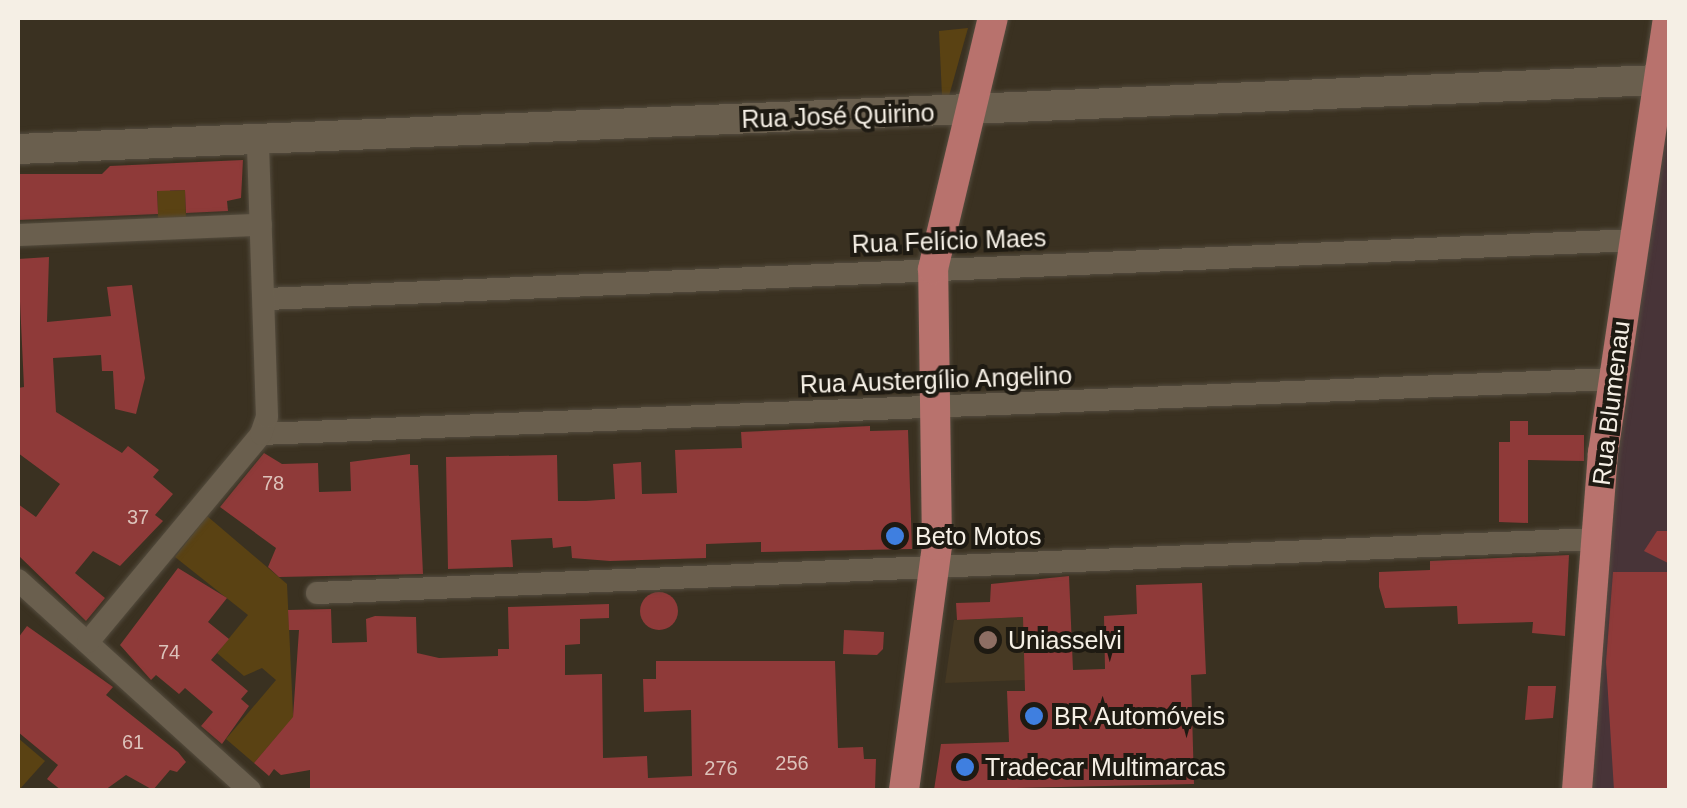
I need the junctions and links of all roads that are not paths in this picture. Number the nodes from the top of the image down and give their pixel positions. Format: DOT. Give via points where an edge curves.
graph roads {
  1 [pos="993,18"];
  2 [pos="1668,18"];
  3 [pos="1658,80"];
  4 [pos="970,111"];
  5 [pos="258,141"];
  6 [pos="18,150"];
  7 [pos="261,225"];
  8 [pos="18,235"];
  9 [pos="1634,240"];
  10 [pos="933,270"];
  11 [pos="267,299"];
  12 [pos="1613,379"];
  13 [pos="934,407"];
  14 [pos="260,434"];
  15 [pos="1596,539"];
  16 [pos="936,566"];
  17 [pos="18,580"];
  18 [pos="317,593"];
  19 [pos="88,642"];
  20 [pos="250,790"];
  21 [pos="904,790"];
  22 [pos="1577,790"];
  1 -- 4 [label="main road"];
  2 -- 3 [label="main road, Rua Blumenau"];
  3 -- 4 [label="main road, Rua José Quirino"];
  3 -- 9 [label="main road, Rua Blumenau"];
  4 -- 5 [label="main road, Rua José Quirino"];
  4 -- 10 [label="main road"];
  5 -- 6 [label="main road, Rua José Quirino"];
  5 -- 7 [label="street"];
  7 -- 8 [label="street"];
  7 -- 11 [label="street"];
  9 -- 10 [label="street, Rua Felício Maes"];
  9 -- 12 [label="main road, Rua Blumenau"];
  10 -- 11 [label="street, Rua Felício Maes"];
  10 -- 13 [label="main road"];
  11 -- 14 [label="street" via="267,417"];
  12 -- 13 [label="street, Rua Austergílio Angelino"];
  12 -- 15 [label="main road, Rua Blumenau"];
  13 -- 14 [label="street, Rua Austergílio Angelino"];
  13 -- 16 [label="main road"];
  14 -- 19 [label="street"];
  15 -- 16 [label="street"];
  15 -- 22 [label="main road, Rua Blumenau"];
  16 -- 18 [label="street"];
  16 -- 21 [label="main road"];
  17 -- 19 [label="street"];
  19 -- 20 [label="street"];
}
